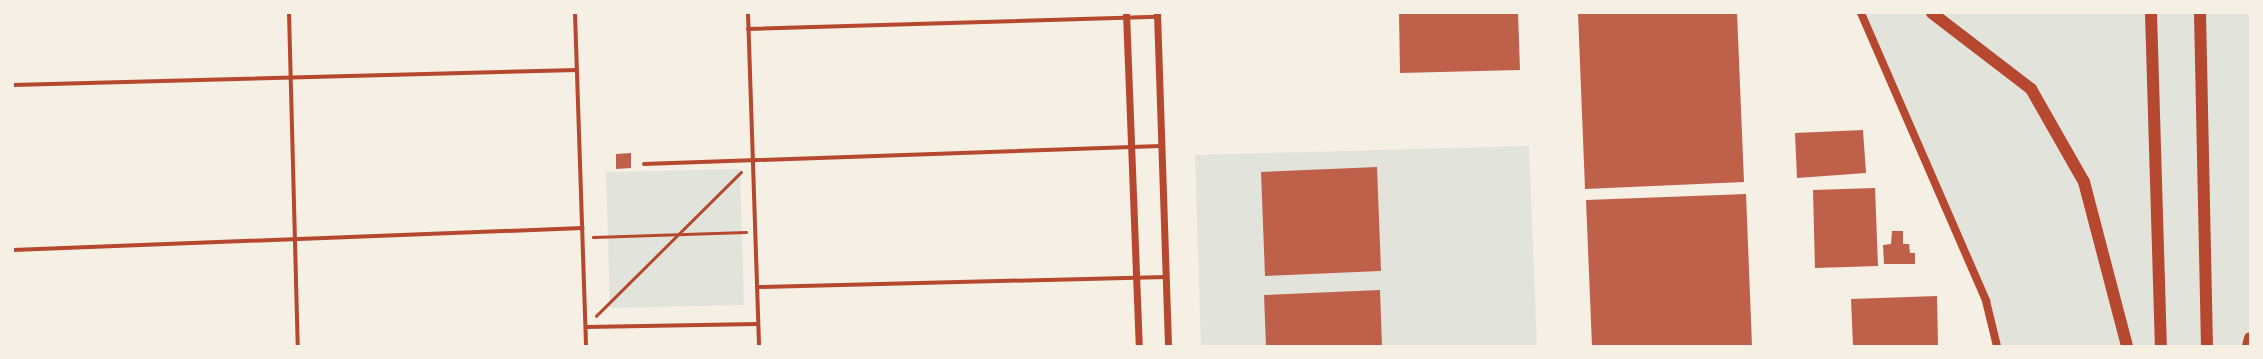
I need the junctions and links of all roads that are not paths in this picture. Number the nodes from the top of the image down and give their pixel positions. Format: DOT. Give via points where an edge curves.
graph roads {
  1 [pos="289,13"];
  2 [pos="575,13"];
  3 [pos="748,13"];
  4 [pos="1861,13"];
  5 [pos="1932,13"];
  6 [pos="2151,13"];
  7 [pos="2200,13"];
  8 [pos="1126,15"];
  9 [pos="1157,15"];
  10 [pos="748,29"];
  11 [pos="577,70"];
  12 [pos="291,78"];
  13 [pos="13,85"];
  14 [pos="1161,146"];
  15 [pos="1131,147"];
  16 [pos="753,160"];
  17 [pos="644,164"];
  18 [pos="583,228"];
  19 [pos="295,239"];
  20 [pos="13,250"];
  21 [pos="1166,277"];
  22 [pos="1136,278"];
  23 [pos="757,287"];
  24 [pos="758,324"];
  25 [pos="586,327"];
  26 [pos="2250,338"];
  27 [pos="298,346"];
  28 [pos="586,346"];
  29 [pos="759,346"];
  30 [pos="1139,346"];
  31 [pos="1168,346"];
  32 [pos="1997,346"];
  33 [pos="2127,346"];
  34 [pos="2161,346"];
  35 [pos="2208,346"];
  36 [pos="2248,346"];
  1 -- 12 [label="street"];
  2 -- 11 [label="street"];
  3 -- 10 [label="street"];
  4 -- 32 [label="main road" via="1986,301"];
  5 -- 33 [label="highway" via="2031,89 2084,182"];
  6 -- 34 [label="highway"];
  7 -- 35 [label="highway"];
  8 -- 9 [label="street"];
  8 -- 10 [label="street"];
  8 -- 15 [label="street"];
  9 -- 14 [label="street"];
  10 -- 16 [label="street"];
  11 -- 12 [label="street"];
  11 -- 18 [label="street"];
  12 -- 13 [label="street"];
  12 -- 19 [label="street"];
  14 -- 15 [label="street"];
  14 -- 21 [label="street"];
  15 -- 16 [label="street"];
  15 -- 22 [label="street"];
  16 -- 17 [label="street"];
  16 -- 23 [label="street"];
  18 -- 19 [label="street"];
  18 -- 25 [label="street"];
  19 -- 20 [label="street"];
  19 -- 27 [label="street"];
  21 -- 22 [label="street"];
  21 -- 31 [label="street"];
  22 -- 23 [label="street"];
  22 -- 30 [label="street"];
  23 -- 24 [label="street"];
  24 -- 25 [label="street"];
  24 -- 29 [label="street"];
  25 -- 28 [label="street"];
  26 -- 36 [label="highway"];
}
